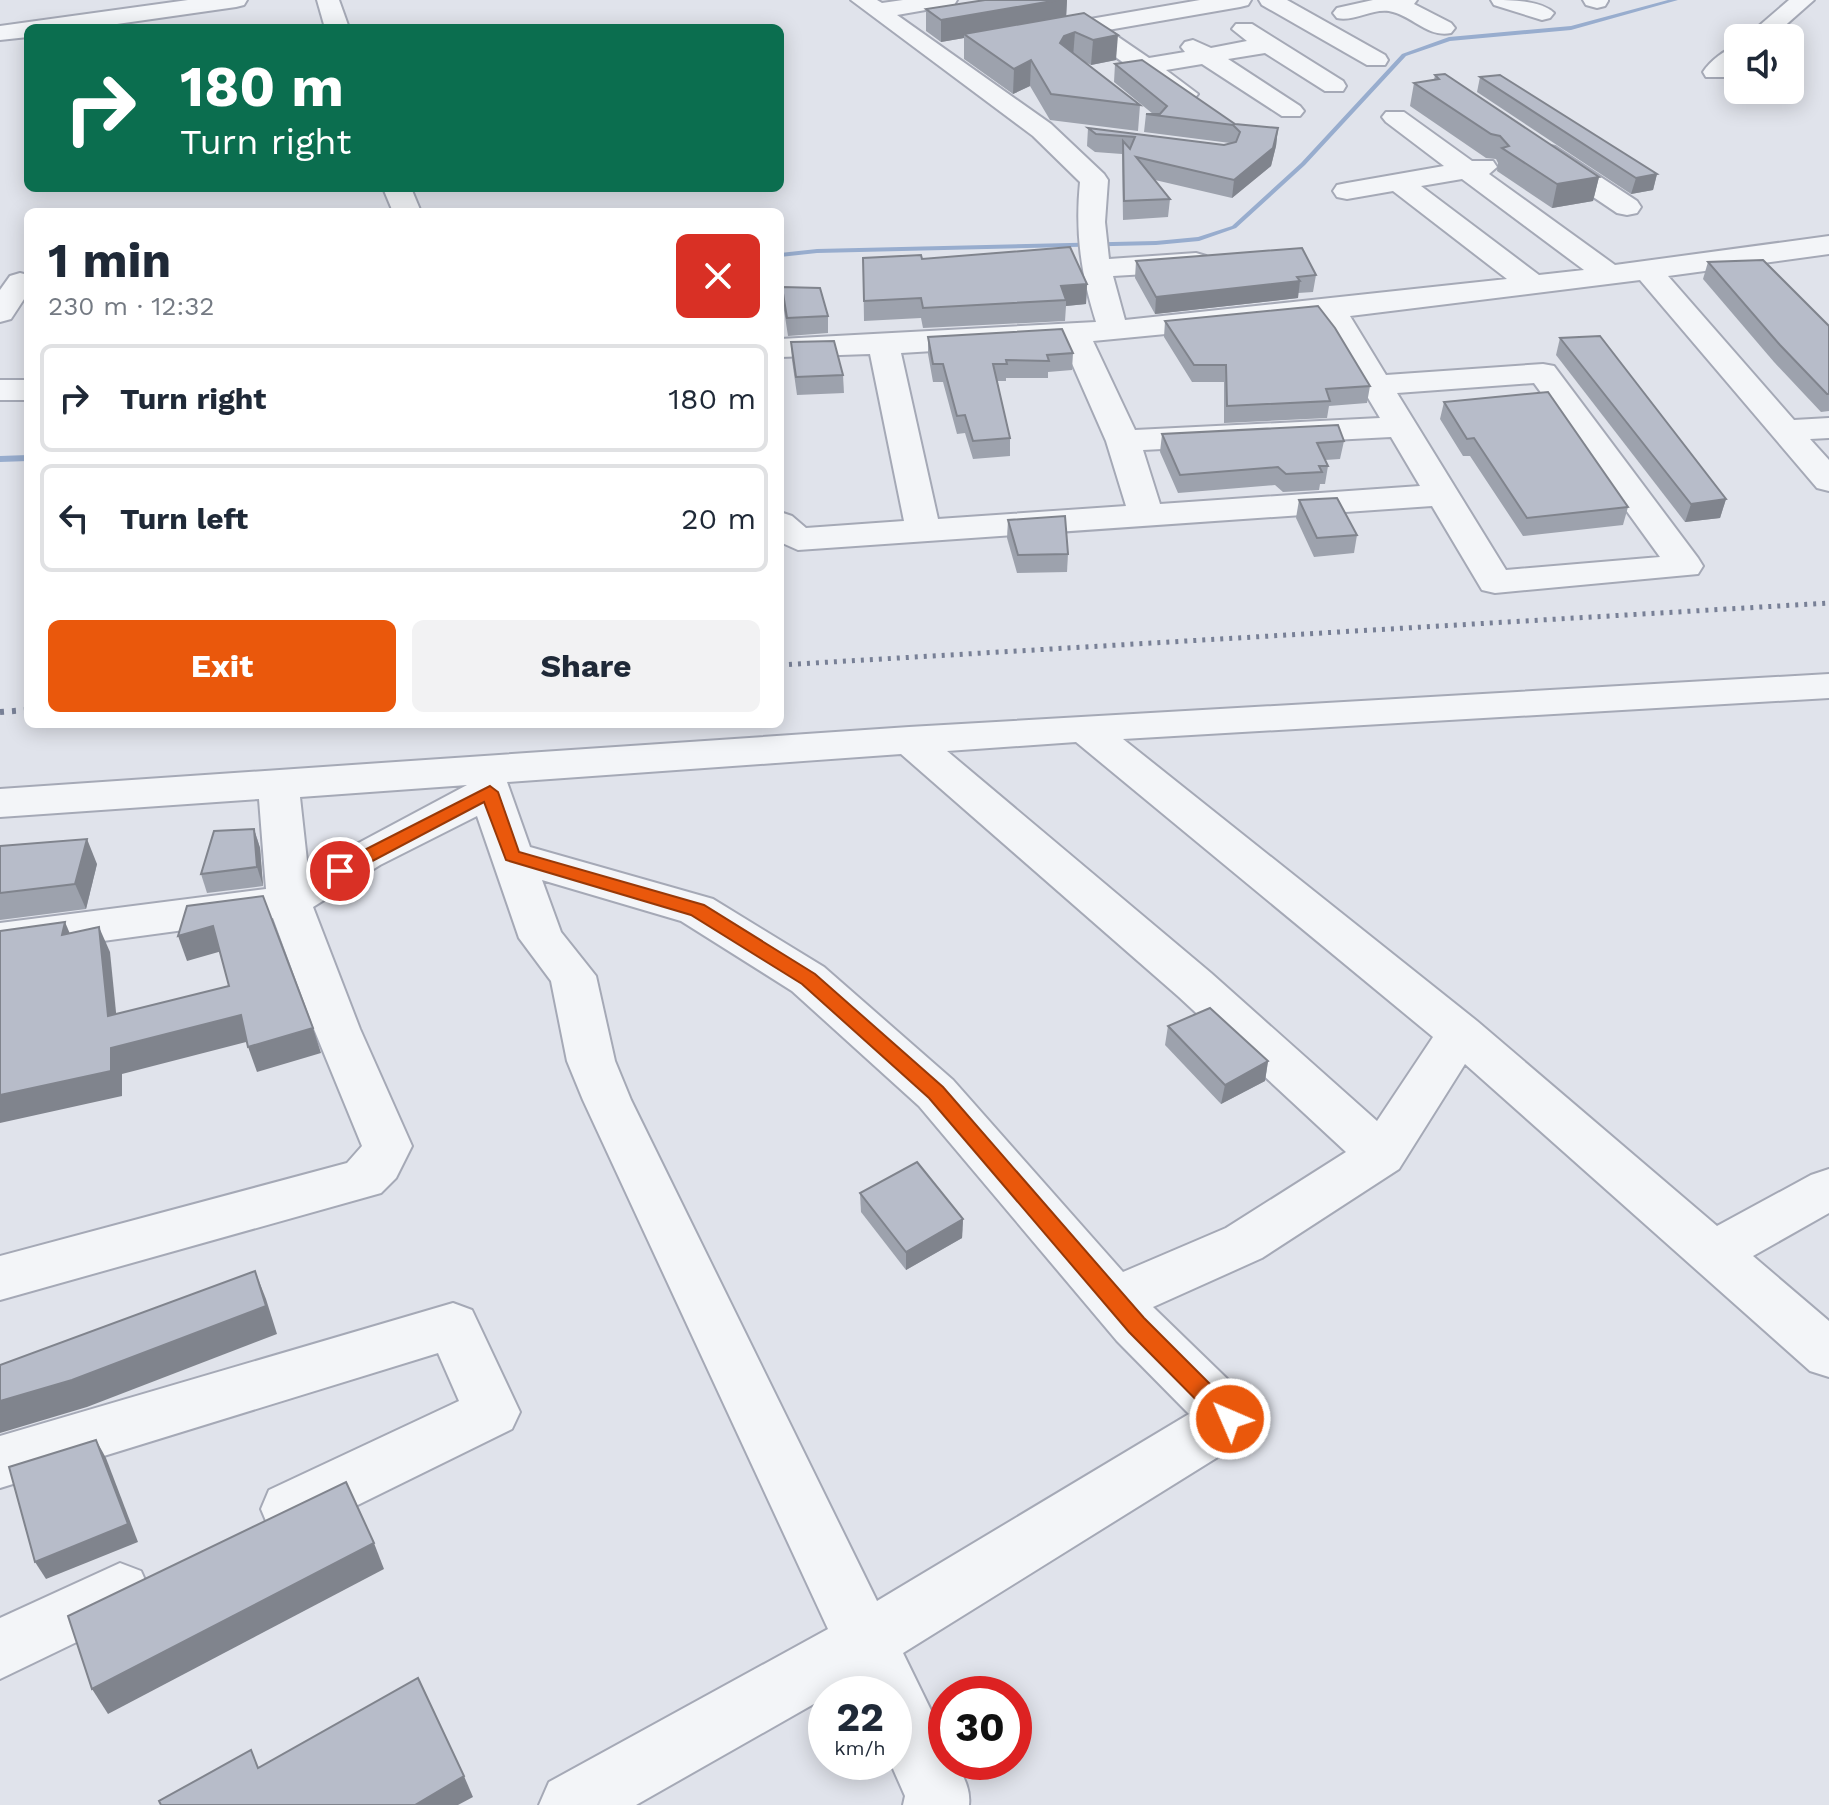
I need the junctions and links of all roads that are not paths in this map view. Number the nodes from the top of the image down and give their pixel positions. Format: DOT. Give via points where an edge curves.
graph roads {
  1 [pos="236,0"];
  2 [pos="328,0"];
  3 [pos="946,0"];
  4 [pos="1240,0"];
  5 [pos="1270,0"];
  6 [pos="1322,0"];
  7 [pos="1502,0"];
  8 [pos="1803,0"];
  9 [pos="1400,1"];
  10 [pos="913,2"];
  11 [pos="1203,3"];
  12 [pos="869,6"];
  13 [pos="1345,13"];
  14 [pos="1542,13"];
  15 [pos="1147,16"];
  16 [pos="68,24"];
  17 [pos="336,24"];
  18 [pos="1774,24"];
  19 [pos="933,25"];
  20 [pos="1088,27"];
  21 [pos="1443,28"];
  22 [pos="1372,29"];
  23 [pos="24,30"];
  24 [pos="903,30"];
  25 [pos="0,33"];
  26 [pos="1269,45"];
  27 [pos="963,48"];
  28 [pos="1054,52"];
  29 [pos="935,53"];
  30 [pos="1206,56"];
  31 [pos="1376,60"];
  32 [pos="1724,65"];
  33 [pos="1144,67"];
  34 [pos="1715,72"];
  35 [pos="1101,74"];
  36 [pos="1334,86"];
  37 [pos="1206,109"];
  38 [pos="1291,111"];
  39 [pos="1395,117"];
  40 [pos="1042,130"];
  41 [pos="1087,136"];
  42 [pos="1468,170"];
  43 [pos="1398,182"];
  44 [pos="1347,191"];
  45 [pos="1627,207"];
  46 [pos="1829,245"];
  47 [pos="1230,259"];
  48 [pos="1093,264"];
  49 [pos="1648,271"];
  50 [pos="1611,276"];
  51 [pos="16,282"];
  52 [pos="1534,286"];
  53 [pos="1329,307"];
  54 [pos="0,313"];
  55 [pos="1113,329"];
  56 [pos="1074,332"];
  57 [pos="884,346"];
  58 [pos="784,348"];
  59 [pos="1377,385"];
  60 [pos="0,390"];
  61 [pos="24,390"];
  62 [pos="1401,427"];
  63 [pos="1829,428"];
  64 [pos="1785,430"];
  65 [pos="1123,441"];
  66 [pos="1829,481"];
  67 [pos="1443,495"];
  68 [pos="1146,515"];
  69 [pos="784,527"];
  70 [pos="923,530"];
  71 [pos="1829,686"];
  72 [pos="1085,729"];
  73 [pos="909,740"];
  74 [pos="486,780"];
  75 [pos="278,784"];
  76 [pos="0,803"];
  77 [pos="512,856"];
  78 [pos="289,901"];
  79 [pos="0,939"];
  80 [pos="1460,1033"];
  81 [pos="1381,1155"];
  82 [pos="1829,1189"];
  83 [pos="1714,1253"];
  84 [pos="0,1278"];
  85 [pos="1114,1300"];
  86 [pos="1829,1354"];
  87 [pos="0,1462"];
  88 [pos="249,1529"];
  89 [pos="163,1570"];
  90 [pos="2,1641"];
  91 [pos="878,1668"];
  92 [pos="912,1740"];
  93 [pos="572,1805"];
  94 [pos="936,1805"];
  1 -- 16 [label="street"];
  2 -- 17 [label="street"];
  3 -- 10 [label="street"];
  4 -- 11 [label="street"];
  5 -- 31 [label="street"];
  6 -- 13 [label="street"];
  7 -- 14 [label="street"];
  8 -- 18 [label="street"];
  9 -- 13 [label="street"];
  9 -- 21 [label="street"];
  10 -- 12 [label="street"];
  11 -- 15 [label="street"];
  11 -- 26 [label="street"];
  12 -- 24 [label="street"];
  13 -- 22 [label="street"];
  15 -- 20 [label="street"];
  15 -- 30 [label="street"];
  19 -- 24 [label="street"];
  20 -- 28 [label="street" via="1026,37"];
  20 -- 33 [label="street"];
  23 -- 25 [label="street"];
  24 -- 29 [label="street"];
  26 -- 30 [label="street"];
  26 -- 36 [label="street"];
  27 -- 29 [label="street"];
  29 -- 40 [label="street"];
  30 -- 33 [label="street"];
  30 -- 38 [label="street"];
  32 -- 34 [label="street"];
  33 -- 35 [label="street"];
  33 -- 37 [label="street"];
  39 -- 42 [label="street"];
  40 -- 41 [label="street"];
  40 -- 48 [label="street" via="1094,180 1089,225"];
  42 -- 43 [label="street"];
  42 -- 45 [label="street" via="1519,154 1550,156"];
  42 -- 50 [label="street"];
  43 -- 44 [label="street"];
  43 -- 52 [label="street"];
  46 -- 49 [label="street"];
  47 -- 48 [label="street"];
  48 -- 55 [label="street"];
  49 -- 50 [label="street"];
  49 -- 64 [label="street"];
  50 -- 52 [label="street"];
  51 -- 54 [label="street"];
  52 -- 53 [label="street"];
  53 -- 55 [label="street"];
  53 -- 59 [label="street"];
  55 -- 56 [label="street"];
  56 -- 57 [label="street"];
  56 -- 65 [label="street"];
  57 -- 58 [label="street"];
  57 -- 70 [label="street"];
  59 -- 62 [label="street"];
  59 -- 67 [label="street" via="1543,373 1685,566 1495,582"];
  60 -- 61 [label="street"];
  62 -- 65 [label="street"];
  62 -- 67 [label="street"];
  63 -- 64 [label="street"];
  64 -- 66 [label="street"];
  65 -- 68 [label="street"];
  67 -- 68 [label="street"];
  68 -- 70 [label="street"];
  69 -- 70 [label="street" via="798,539"];
  71 -- 72 [label="street"];
  72 -- 73 [label="street"];
  72 -- 80 [label="street"];
  73 -- 74 [label="street"];
  73 -- 81 [label="street" via="1195,985"];
  74 -- 75 [label="street"];
  74 -- 77 [label="street"];
  74 -- 78 [label="street"];
  75 -- 76 [label="street"];
  75 -- 78 [label="street"];
  77 -- 85 [label="street" via="697,910 808,979 936,1093"];
  77 -- 91 [label="street" via="541,938 573,976 591,1061 607,1100"];
  78 -- 79 [label="street"];
  78 -- 84 [label="street" via="387,1146 378,1164 363,1179"];
  80 -- 81 [label="street"];
  80 -- 83 [label="street"];
  81 -- 85 [label="street" via="1244,1243"];
  82 -- 83 [label="street"];
  83 -- 86 [label="street"];
  85 -- 91 [label="street" via="1230,1419"];
  87 -- 88 [label="street" via="453,1326 492,1412"];
  89 -- 90 [label="street"];
  91 -- 93 [label="street"];
  92 -- 94 [label="street" via="938,1794"];
}
